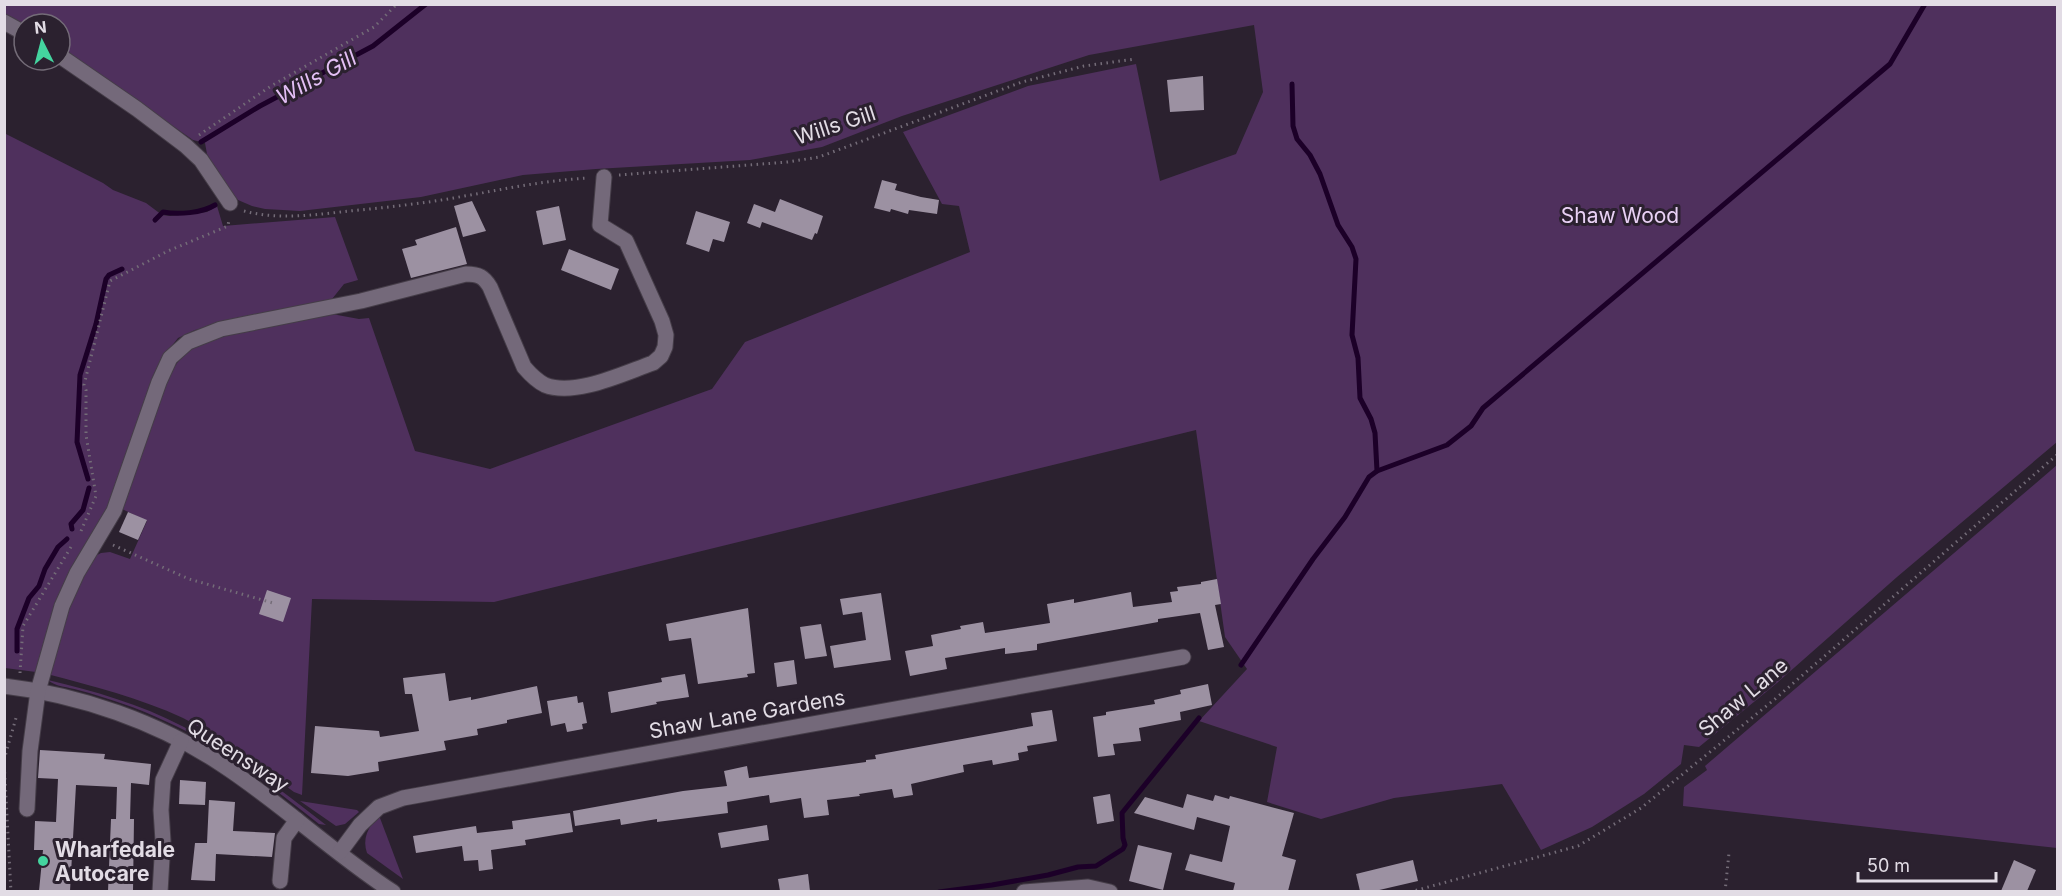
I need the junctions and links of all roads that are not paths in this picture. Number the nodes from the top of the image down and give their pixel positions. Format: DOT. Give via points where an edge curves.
graph roads {
  1 [pos="72,64"];
  2 [pos="604,177"];
  3 [pos="230,202"];
  4 [pos="1183,657"];
  5 [pos="4,686"];
  6 [pos="38,691"];
  7 [pos="181,741"];
  8 [pos="27,809"];
  9 [pos="297,820"];
  10 [pos="340,852"];
  11 [pos="280,881"];
  12 [pos="160,891"];
  13 [pos="393,891"];
  14 [pos="1024,891"];
  15 [pos="1110,891"];
  1 -- 3 [label="street" via="186,146 201,160"];
  2 -- 6 [label="street" via="600,225 626,242 664,328 665,347 661,356 653,363 582,386 546,385 524,368 490,287 476,274 361,302 221,329 188,342 170,358 114,511 62,606"];
  4 -- 10 [label="street, Shaw Lane Gardens" via="403,798 379,807"];
  5 -- 6 [label="street, Queensway"];
  6 -- 7 [label="street, Queensway" via="115,712"];
  6 -- 8 [label="street"];
  7 -- 9 [label="street, Queensway" via="221,763"];
  7 -- 12 [label="street" via="163,780"];
  9 -- 10 [label="street, Queensway"];
  9 -- 11 [label="street" via="284,838"];
  10 -- 13 [label="street, Queensway"];
  14 -- 15 [label="street" via="1088,886"];
}
